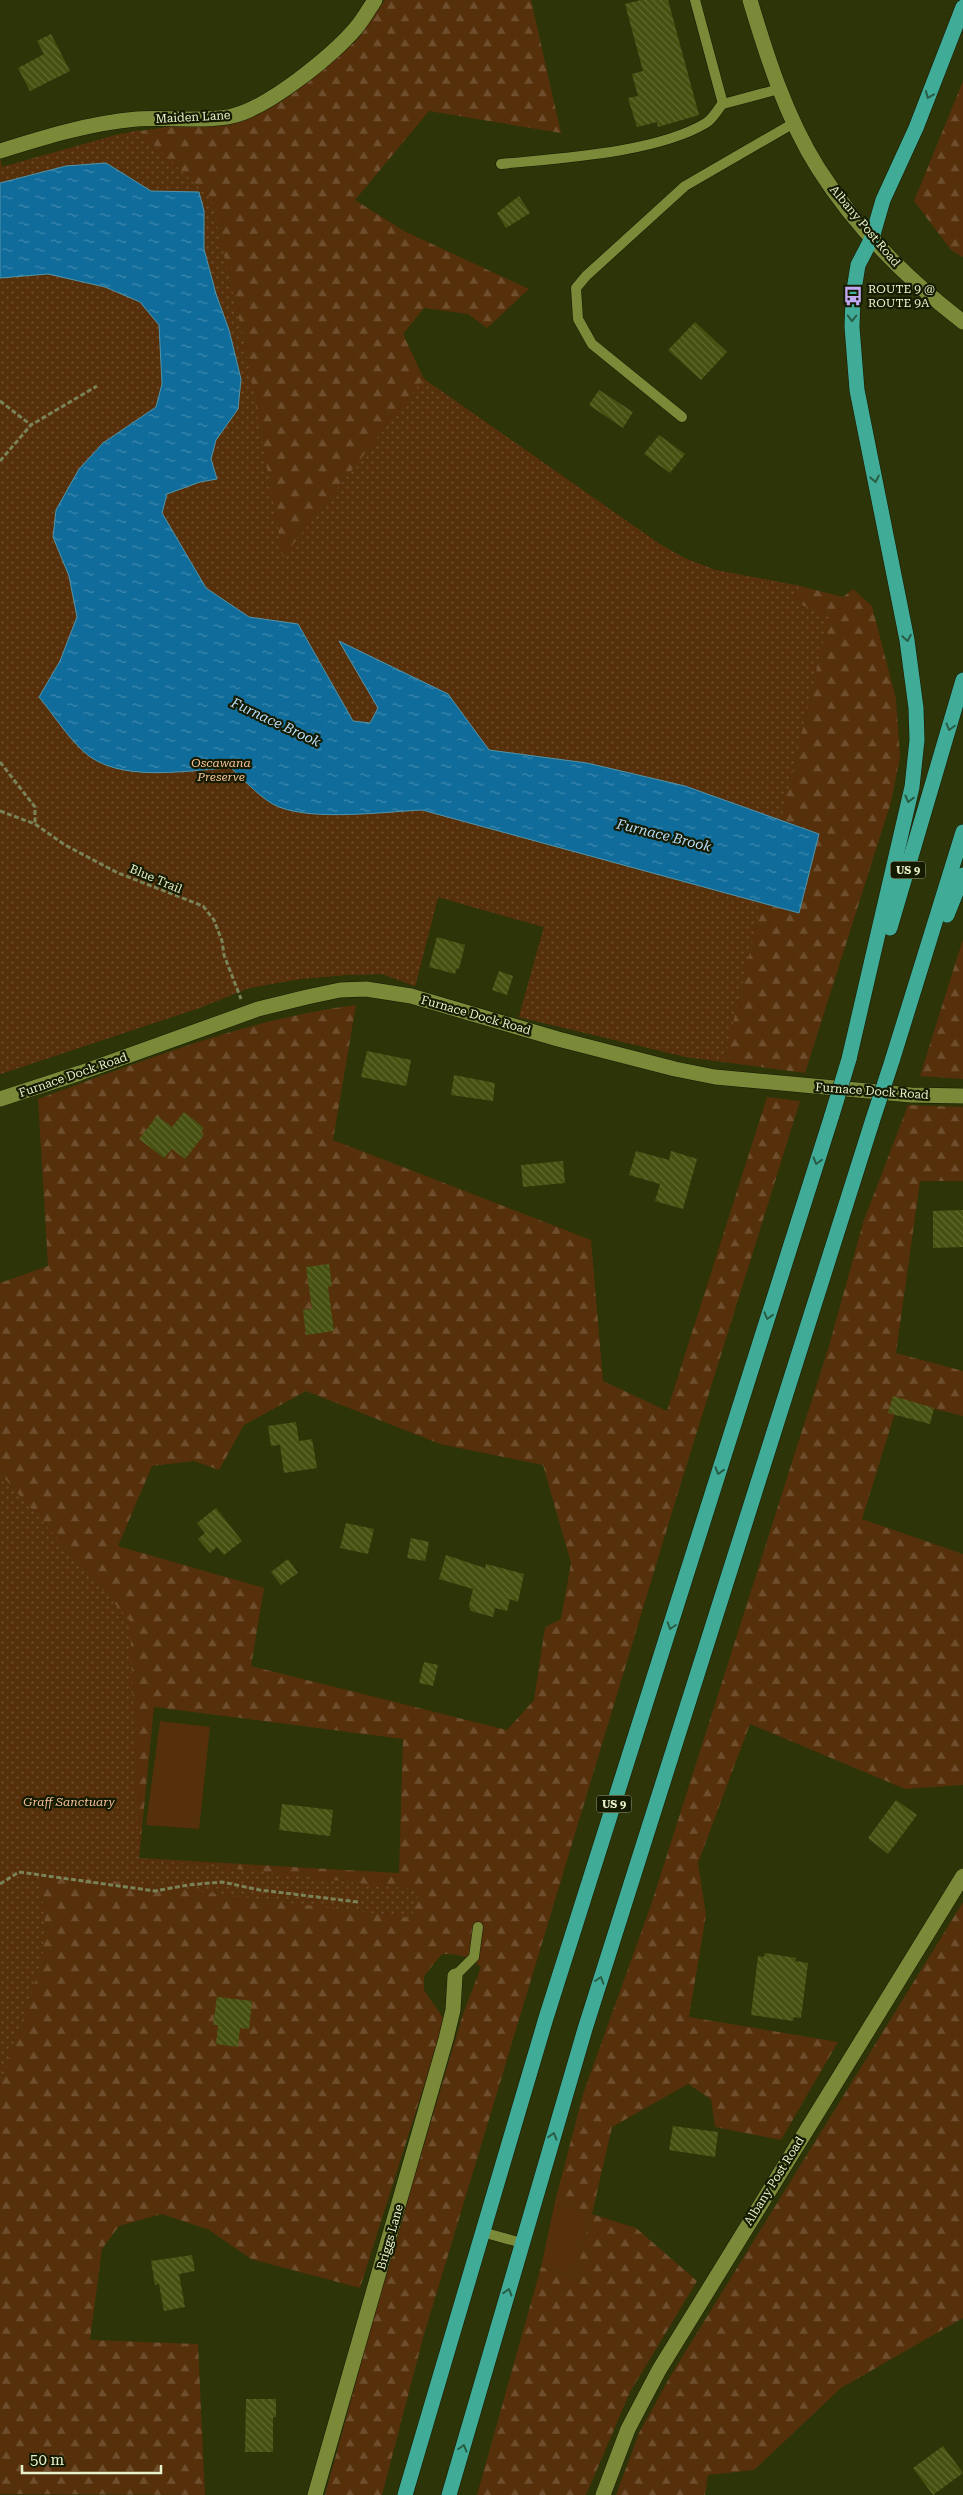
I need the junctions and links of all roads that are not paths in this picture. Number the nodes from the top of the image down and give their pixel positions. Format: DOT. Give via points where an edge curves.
graph roads {
  1 [pos="375,0"];
  2 [pos="695,0"];
  3 [pos="750,0"];
  4 [pos="963,7"];
  5 [pos="780,89"];
  6 [pos="723,103"];
  7 [pos="794,123"];
  8 [pos="0,151"];
  9 [pos="501,164"];
  10 [pos="872,238"];
  11 [pos="963,322"];
  12 [pos="682,417"];
  13 [pos="963,680"];
  14 [pos="963,832"];
  15 [pos="963,875"];
  16 [pos="849,1059"];
  17 [pos="892,1061"];
  18 [pos="963,1096"];
  19 [pos="0,1099"];
  20 [pos="963,1876"];
  21 [pos="478,1927"];
  22 [pos="455,1976"];
  23 [pos="482,2232"];
  24 [pos="522,2243"];
  25 [pos="315,2495"];
  26 [pos="405,2495"];
  27 [pos="449,2495"];
  28 [pos="603,2495"];
  1 -- 8 [label="street, Maiden Lane" via="356,28 337,47 290,84 249,110 232,116 101,124"];
  2 -- 6 [label="lane"];
  3 -- 5 [label="street, Albany Post Road"];
  4 -- 10 [label="highway, one-way" via="884,200"];
  5 -- 6 [label="lane"];
  5 -- 7 [label="street, Albany Post Road"];
  6 -- 9 [label="lane" via="708,122 672,138 603,153"];
  7 -- 10 [label="street, Albany Post Road" via="843,204"];
  7 -- 12 [label="lane" via="685,186 576,288 578,319 592,344"];
  10 -- 11 [label="street, Albany Post Road" via="930,297"];
  10 -- 16 [label="highway, one-way" via="858,265 853,296 853,358 862,419 907,640 916,708 916,755 893,879"];
  13 -- 16 [label="highway, US 9, one-way"];
  14 -- 17 [label="highway"];
  15 -- 17 [label="highway"];
  16 -- 23 [label="highway, US 9, one-way, bridge" via="546,2018"];
  24 -- 17 [label="highway, one-way, bridge" via="585,2029"];
  18 -- 19 [label="street, Furnace Dock Road" via="911,1095 715,1077 558,1039 420,998 378,989 335,991 247,1013 89,1071"];
  20 -- 28 [label="street, Albany Post Road" via="659,2370 628,2429"];
  21 -- 22 [label="lane" via="474,1957"];
  22 -- 25 [label="street, Briggs Lane" via="453,2010 446,2039"];
  23 -- 24 [label="lane"];
  23 -- 26 [label="highway, US 9"];
  27 -- 24 [label="highway, one-way"];
}
